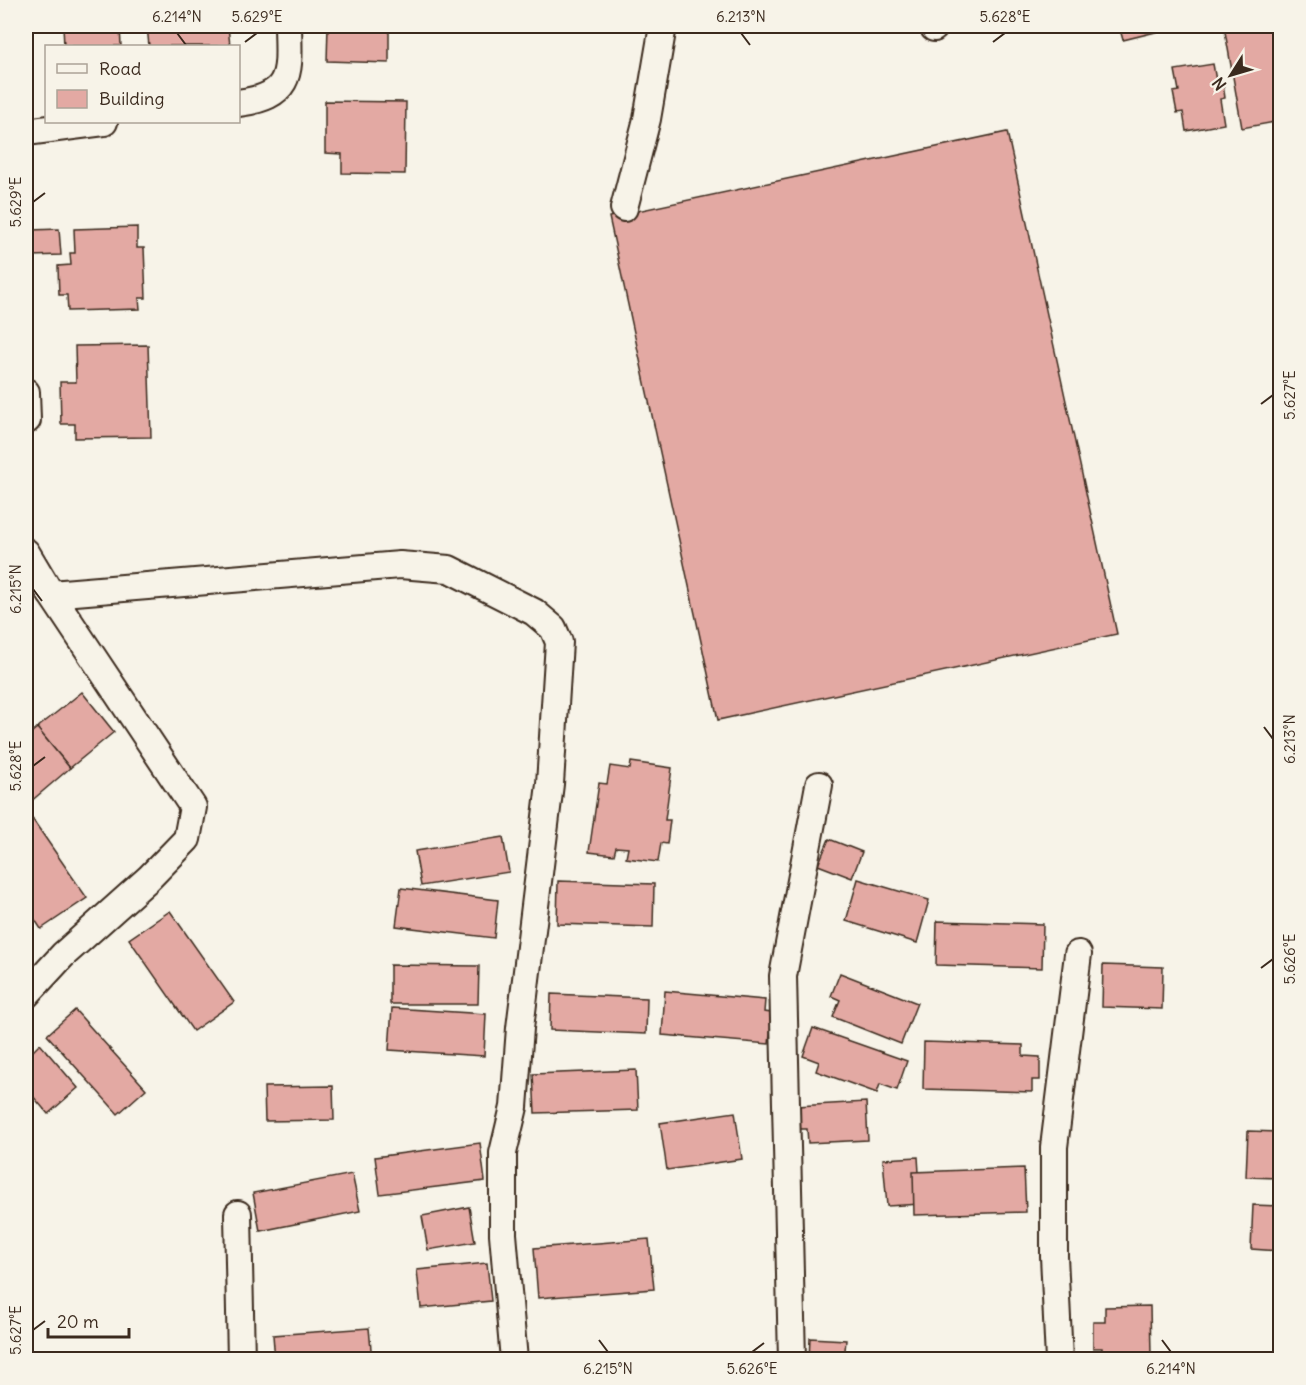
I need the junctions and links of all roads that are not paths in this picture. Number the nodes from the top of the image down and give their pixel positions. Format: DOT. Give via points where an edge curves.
graph roads {
  1 [pos="288,26"];
  2 [pos="663,26"];
  3 [pos="240,103"];
  4 [pos="96,123"];
  5 [pos="26,132"];
  6 [pos="624,208"];
  7 [pos="26,392"];
  8 [pos="27,420"];
  9 [pos="26,552"];
  10 [pos="51,594"];
  11 [pos="819,785"];
  12 [pos="1078,954"];
  13 [pos="26,995"];
  14 [pos="238,1214"];
  15 [pos="241,1359"];
  16 [pos="514,1359"];
  17 [pos="792,1359"];
  18 [pos="1059,1359"];
  1 -- 3 [label="street" via="289,72 279,88 259,101"];
  2 -- 6 [label="street" via="647,119"];
  4 -- 5 [label="street"];
  7 -- 8 [label="street"];
  9 -- 10 [label="street"];
  10 -- 13 [label="street" via="193,807 187,839"];
  10 -- 16 [label="street" via="400,566 449,569 534,612 553,628 559,642 550,784 514,1107 503,1153 503,1234"];
  11 -- 17 [label="street" via="783,976"];
  12 -- 18 [label="street" via="1054,1147"];
  14 -- 15 [label="street"];
}
